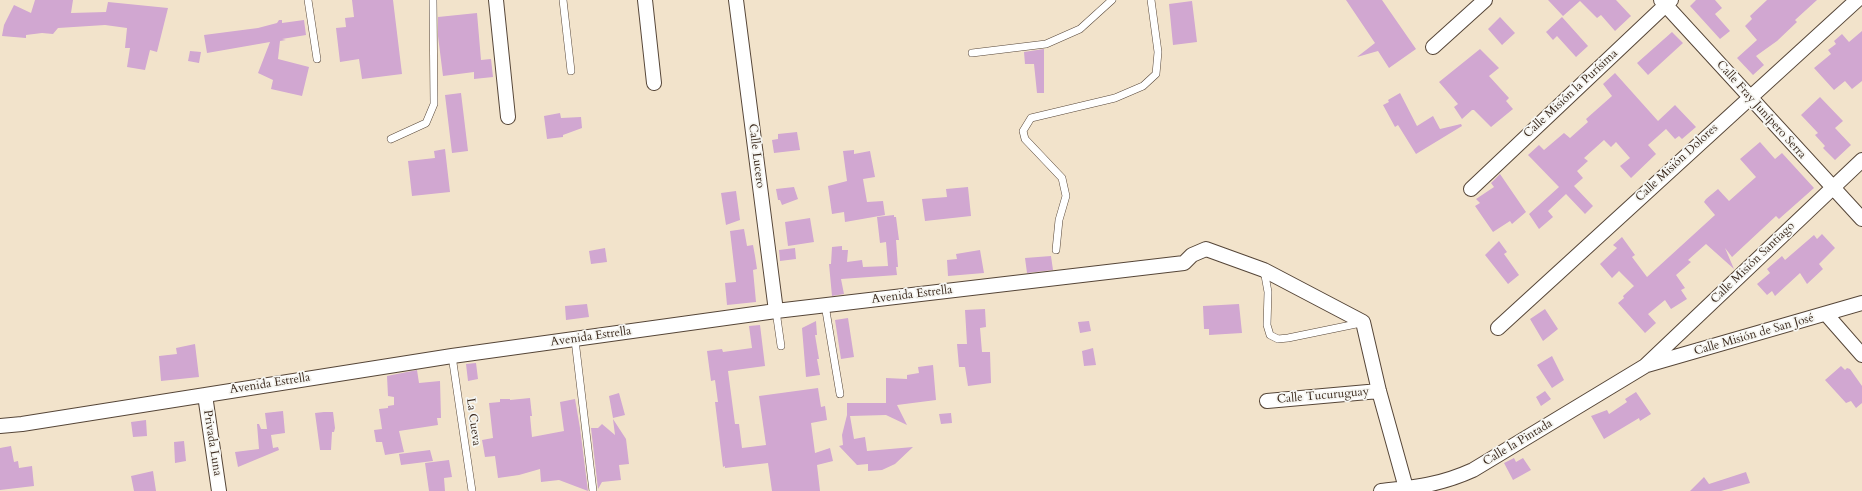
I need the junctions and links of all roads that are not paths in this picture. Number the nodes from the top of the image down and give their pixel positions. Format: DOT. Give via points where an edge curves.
graph roads {
  1 [pos="308,0"];
  2 [pos="433,0"];
  3 [pos="496,0"];
  4 [pos="563,0"];
  5 [pos="645,0"];
  6 [pos="736,0"];
  7 [pos="1112,0"];
  8 [pos="1151,0"];
  9 [pos="1485,0"];
  10 [pos="1857,0"];
  11 [pos="1666,2"];
  12 [pos="1433,47"];
  13 [pos="972,53"];
  14 [pos="317,59"];
  15 [pos="571,71"];
  16 [pos="654,83"];
  17 [pos="1750,97"];
  18 [pos="508,117"];
  19 [pos="391,139"];
  20 [pos="1862,160"];
  21 [pos="1832,188"];
  22 [pos="1471,189"];
  23 [pos="1862,220"];
  24 [pos="1056,250"];
  25 [pos="1264,270"];
  26 [pos="1862,303"];
  27 [pos="825,305"];
  28 [pos="776,311"];
  29 [pos="1826,314"];
  30 [pos="1363,322"];
  31 [pos="1498,328"];
  32 [pos="575,340"];
  33 [pos="781,346"];
  34 [pos="1862,355"];
  35 [pos="452,356"];
  36 [pos="1645,366"];
  37 [pos="1379,391"];
  38 [pos="204,394"];
  39 [pos="840,394"];
  40 [pos="1267,401"];
  41 [pos="0,426"];
  42 [pos="1406,488"];
  43 [pos="219,491"];
  44 [pos="472,491"];
  45 [pos="593,491"];
  46 [pos="1381,491"];
  1 -- 14 [label="lane"];
  2 -- 19 [label="lane" via="434,104 426,123"];
  3 -- 18 [label="street"];
  4 -- 15 [label="lane"];
  5 -- 16 [label="street"];
  6 -- 28 [label="street, Calle Lucero"];
  7 -- 13 [label="lane" via="1080,29 1046,44"];
  8 -- 24 [label="lane" via="1158,52 1156,74 1143,86 1115,98 1031,118 1023,131 1025,139 1062,178 1066,196 1059,220"];
  9 -- 12 [label="street"];
  10 -- 17 [label="street, Calle Misión Dolores"];
  11 -- 17 [label="street, Calle Fray Junípero Serra"];
  11 -- 22 [label="street, Calle Misión la Purísima"];
  17 -- 21 [label="street, Calle Fray Junípero Serra"];
  17 -- 31 [label="street, Calle Misión Dolores"];
  20 -- 21 [label="street, Calle Misión Santiago"];
  21 -- 23 [label="street, Calle Fray Junípero Serra"];
  21 -- 36 [label="street, Calle Misión Santiago"];
  25 -- 27 [label="street, Avenida Estrella" via="1206,250 1192,255 1184,263"];
  25 -- 30 [label="street"];
  25 -- 30 [label="lane" via="1268,292 1267,325 1270,335 1278,340"];
  26 -- 29 [label="street, Calle Misión de San José"];
  27 -- 28 [label="street, Avenida Estrella"];
  27 -- 39 [label="lane"];
  28 -- 32 [label="street, Avenida Estrella"];
  28 -- 33 [label="lane"];
  29 -- 34 [label="street"];
  29 -- 36 [label="street, Calle Misión de San José"];
  30 -- 37 [label="street, Calle Tucuruguay"];
  32 -- 35 [label="street, Avenida Estrella"];
  32 -- 45 [label="lane"];
  35 -- 38 [label="street, Avenida Estrella"];
  35 -- 44 [label="lane, La Cueva"];
  36 -- 42 [label="street, Calle la Pintada" via="1473,470 1451,480"];
  37 -- 40 [label="street, Calle Tucuruguay"];
  37 -- 42 [label="street, Calle Tucuruguay"];
  38 -- 41 [label="street, Avenida Estrella"];
  38 -- 43 [label="street, Privada Luna"];
  42 -- 46 [label="street, Calle la Pintada"];
}
